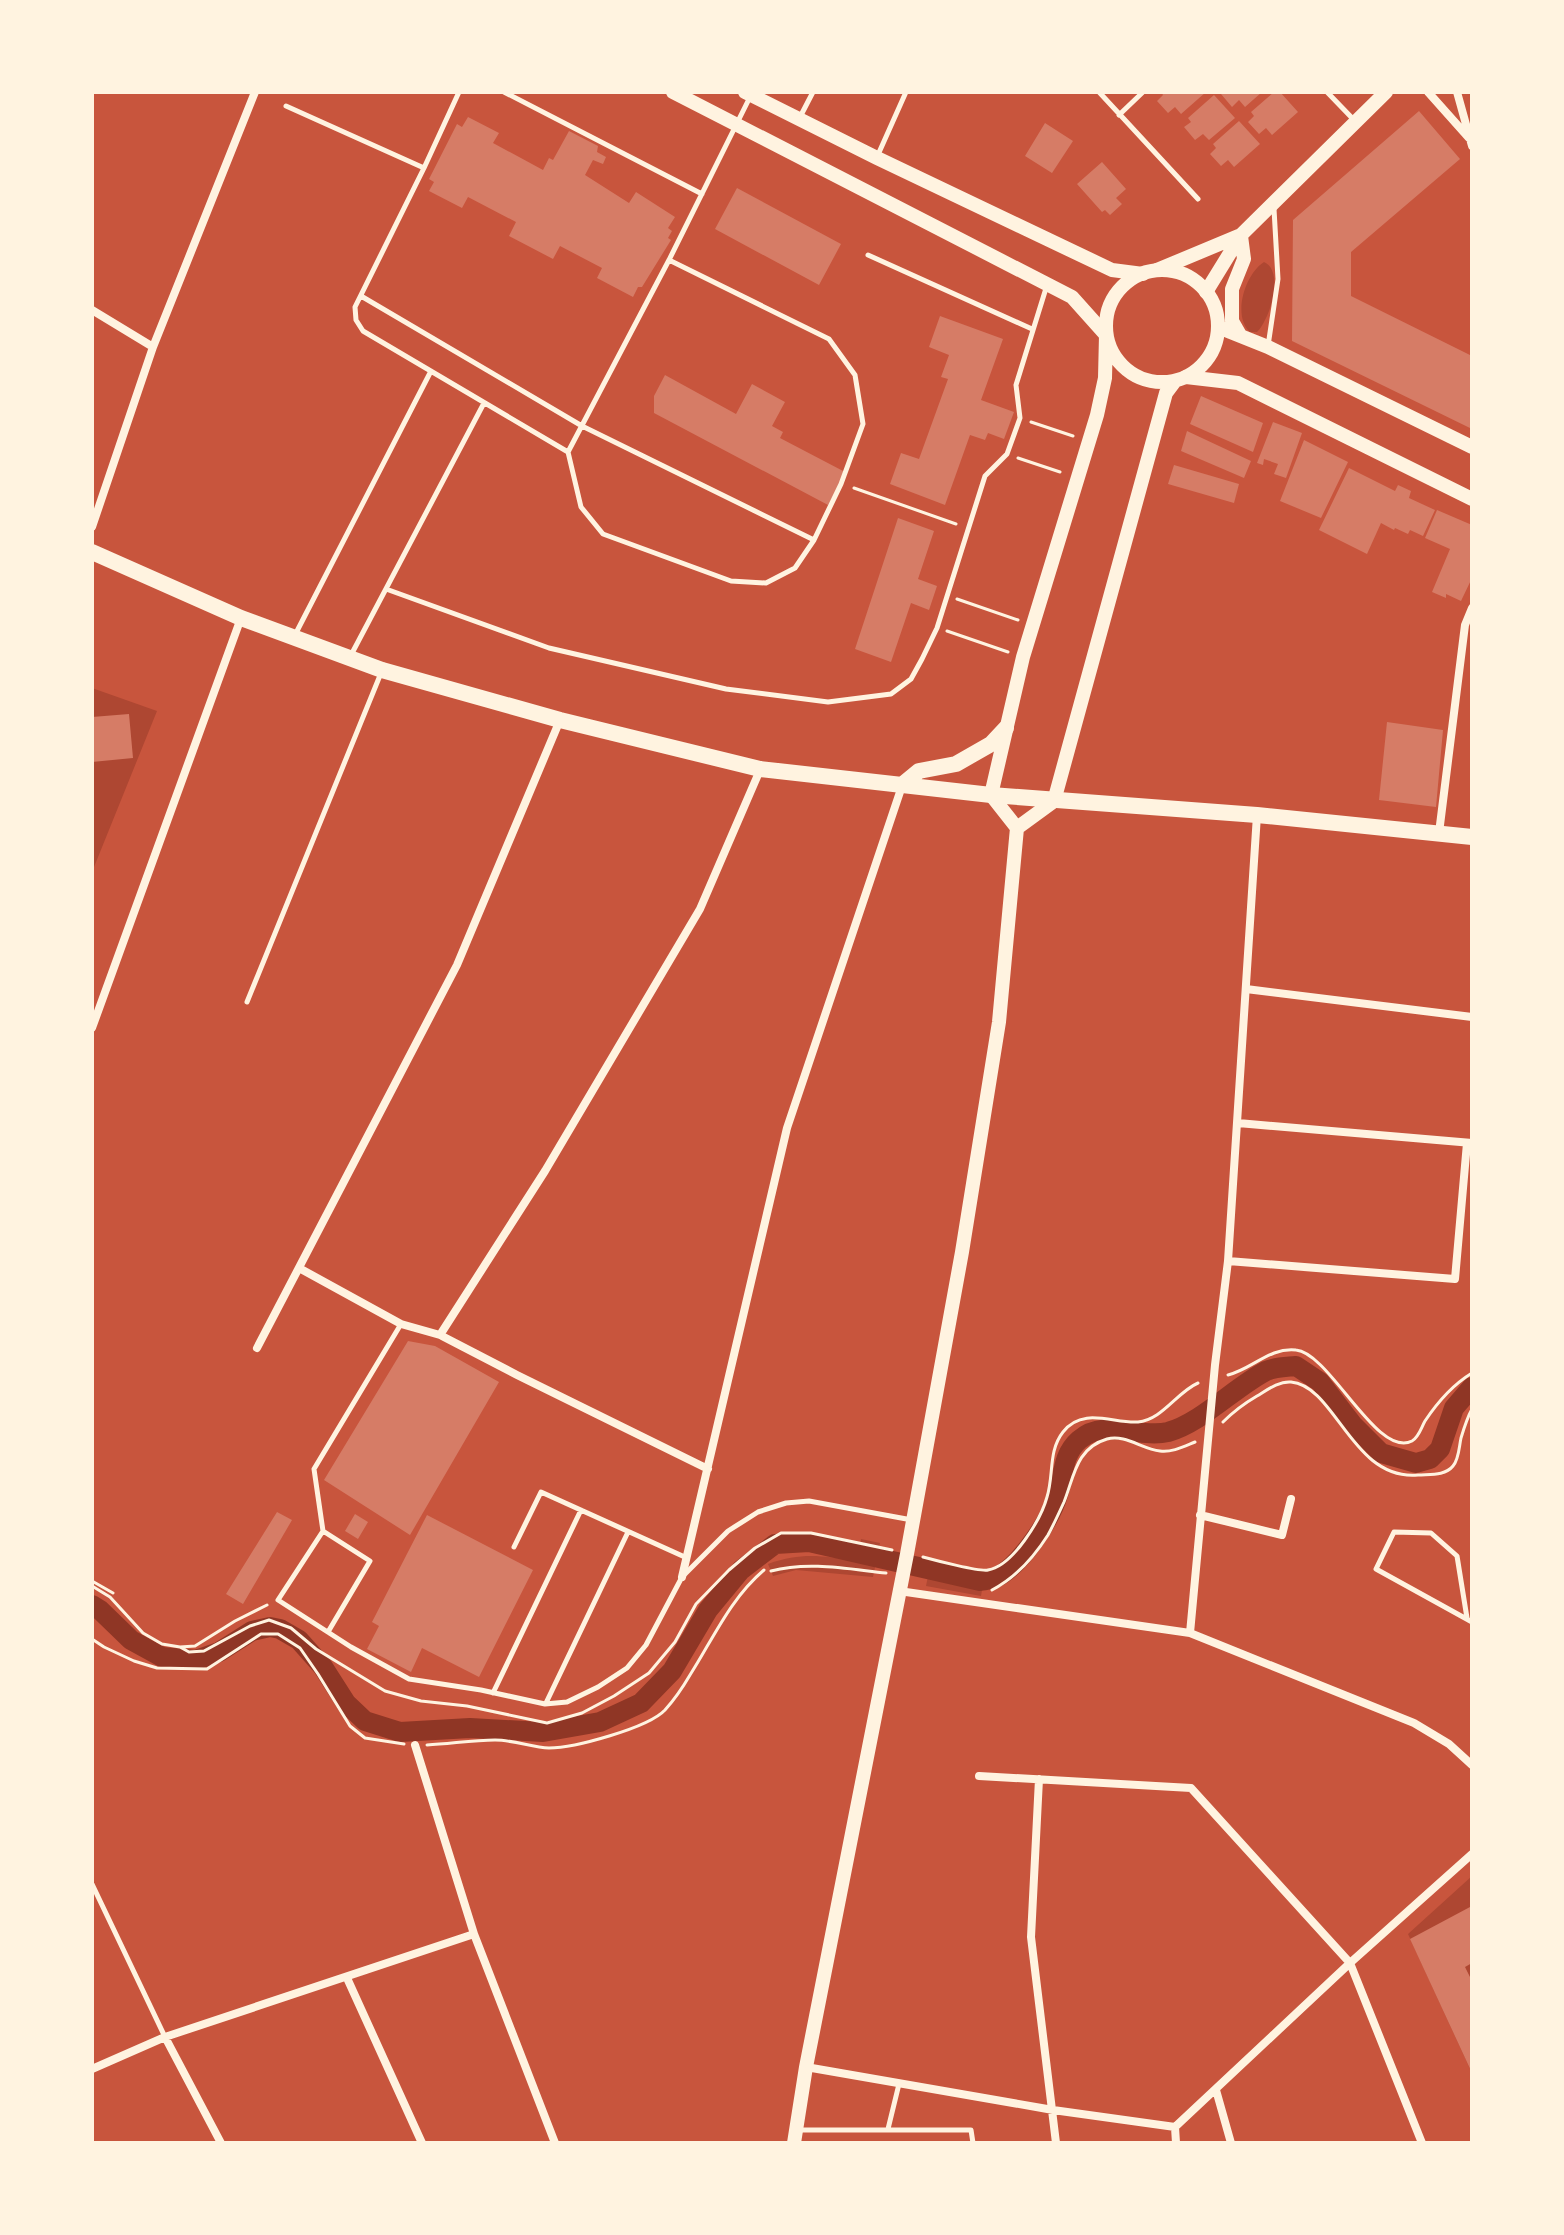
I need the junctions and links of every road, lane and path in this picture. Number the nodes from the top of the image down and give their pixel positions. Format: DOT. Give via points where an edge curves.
graph roads {
  1 [pos="255,92"];
  2 [pos="459,92"];
  3 [pos="504,92"];
  4 [pos="673,92"];
  5 [pos="813,92"];
  6 [pos="906,92"];
  7 [pos="1099,92"];
  8 [pos="1143,92"];
  9 [pos="1327,92"];
  10 [pos="1386,92"];
  11 [pos="1428,92"];
  12 [pos="1457,92"];
  13 [pos="748,94"];
  14 [pos="286,106"];
  15 [pos="1119,115"];
  16 [pos="798,120"];
  17 [pos="1355,122"];
  18 [pos="737,125"];
  19 [pos="1471,142"];
  20 [pos="877,158"];
  21 [pos="424,168"];
  22 [pos="702,194"];
  23 [pos="1198,199"];
  24 [pos="1273,202"];
  25 [pos="1241,235"];
  26 [pos="868,255"];
  27 [pos="669,260"];
  28 [pos="1150,272"];
  29 [pos="1047,284"];
  30 [pos="1206,292"];
  31 [pos="361,296"];
  32 [pos="92,310"];
  33 [pos="1218,327"];
  34 [pos="1032,329"];
  35 [pos="1106,335"];
  36 [pos="1240,335"];
  37 [pos="153,347"];
  38 [pos="1268,347"];
  39 [pos="431,371"];
  40 [pos="1180,379"];
  41 [pos="484,403"];
  42 [pos="1020,418"];
  43 [pos="582,426"];
  44 [pos="1090,441"];
  45 [pos="1472,447"];
  46 [pos="568,452"];
  47 [pos="1007,454"];
  48 [pos="1078,478"];
  49 [pos="841,484"];
  50 [pos="1472,499"];
  51 [pos="92,527"];
  52 [pos="967,528"];
  53 [pos="814,540"];
  54 [pos="92,552"];
  55 [pos="386,589"];
  56 [pos="947,596"];
  57 [pos="1472,608"];
  58 [pos="241,618"];
  59 [pos="1033,625"];
  60 [pos="937,628"];
  61 [pos="294,638"];
  62 [pos="1023,657"];
  63 [pos="349,658"];
  64 [pos="382,670"];
  65 [pos="560,720"];
  66 [pos="1006,728"];
  67 [pos="760,769"];
  68 [pos="902,785"];
  69 [pos="991,795"];
  70 [pos="1054,801"];
  71 [pos="1257,815"];
  72 [pos="1017,828"];
  73 [pos="1439,833"];
  74 [pos="1472,837"];
  75 [pos="1246,989"];
  76 [pos="247,1002"];
  77 [pos="1472,1017"];
  78 [pos="92,1028"];
  79 [pos="1238,1123"];
  80 [pos="1470,1143"];
  81 [pos="1228,1261"];
  82 [pos="299,1268"];
  83 [pos="401,1324"];
  84 [pos="440,1335"];
  85 [pos="257,1348"];
  86 [pos="1472,1373"];
  87 [pos="1214,1376"];
  88 [pos="1472,1409"];
  89 [pos="1208,1437"];
  90 [pos="708,1469"];
  91 [pos="1291,1499"];
  92 [pos="581,1510"];
  93 [pos="1200,1515"];
  94 [pos="912,1526"];
  95 [pos="323,1531"];
  96 [pos="628,1532"];
  97 [pos="514,1547"];
  98 [pos="907,1554"];
  99 [pos="687,1558"];
  100 [pos="771,1571"];
  101 [pos="903,1575"];
  102 [pos="682,1577"];
  103 [pos="92,1584"];
  104 [pos="899,1591"];
  105 [pos="989,1591"];
  106 [pos="113,1593"];
  107 [pos="278,1600"];
  108 [pos="1469,1620"];
  109 [pos="328,1632"];
  110 [pos="1190,1633"];
  111 [pos="180,1647"];
  112 [pos="493,1693"];
  113 [pos="545,1704"];
  114 [pos="415,1745"];
  115 [pos="1472,1765"];
  116 [pos="979,1776"];
  117 [pos="1039,1779"];
  118 [pos="1472,1854"];
  119 [pos="92,1884"];
  120 [pos="474,1934"];
  121 [pos="1350,1963"];
  122 [pos="347,1978"];
  123 [pos="165,2037"];
  124 [pos="806,2067"];
  125 [pos="92,2069"];
  126 [pos="899,2084"];
  127 [pos="1216,2090"];
  128 [pos="1053,2110"];
  129 [pos="1175,2127"];
  130 [pos="888,2129"];
  131 [pos="795,2136"];
  132 [pos="221,2143"];
  133 [pos="422,2143"];
  134 [pos="555,2143"];
  135 [pos="973,2143"];
  136 [pos="1056,2143"];
  137 [pos="1176,2143"];
  138 [pos="1231,2143"];
  139 [pos="1422,2143"];
  1 -- 37 [label="street"];
  2 -- 21 [label="lane"];
  3 -- 22 [label="lane"];
  4 -- 18 [label="main road"];
  5 -- 16 [label="lane"];
  6 -- 20 [label="lane"];
  7 -- 15 [label="lane"];
  8 -- 15 [label="lane"];
  9 -- 17 [label="lane"];
  10 -- 17 [label="main road"];
  11 -- 19 [label="street"];
  12 -- 19 [label="street"];
  13 -- 16 [label="main road"];
  13 -- 18 [label="lane"];
  14 -- 21 [label="lane"];
  15 -- 23 [label="lane"];
  16 -- 20 [label="main road"];
  17 -- 24 [label="main road"];
  18 -- 22 [label="lane"];
  18 -- 29 [label="main road"];
  20 -- 28 [label="main road" via="1112,270"];
  21 -- 31 [label="lane"];
  22 -- 27 [label="lane"];
  24 -- 25 [label="main road"];
  24 -- 38 [label="lane" via="1278,279"];
  25 -- 28 [label="main road"];
  25 -- 30 [label="main road"];
  25 -- 36 [label="main road" via="1244,259 1232,289 1232,321"];
  26 -- 34 [label="lane"];
  27 -- 43 [label="lane"];
  27 -- 49 [label="lane" via="829,339 855,375 863,424"];
  28 -- 30 [label="main road" via="1176,272"];
  28 -- 35 [label="main road" via="1123,284 1112,299"];
  29 -- 34 [label="lane"];
  29 -- 35 [label="main road" via="1072,297"];
  30 -- 33 [label="main road"];
  31 -- 39 [label="lane" via="355,307 363,331"];
  31 -- 43 [label="lane"];
  32 -- 37 [label="street"];
  33 -- 36 [label="main road"];
  33 -- 40 [label="main road" via="1206,362"];
  34 -- 42 [label="lane" via="1016,385"];
  35 -- 40 [label="main road" via="1123,367 1138,378"];
  35 -- 44 [label="main road" via="1105,378"];
  36 -- 38 [label="main road"];
  37 -- 51 [label="street"];
  38 -- 45 [label="main road"];
  39 -- 41 [label="lane"];
  39 -- 61 [label="lane"];
  40 -- 50 [label="main road" via="1238,383"];
  40 -- 70 [label="main road" via="1166,393"];
  41 -- 46 [label="lane"];
  41 -- 55 [label="lane"];
  42 -- 44 [label="path"];
  42 -- 47 [label="lane"];
  43 -- 46 [label="lane"];
  43 -- 53 [label="lane"];
  44 -- 48 [label="main road"];
  46 -- 53 [label="lane" via="581,507 603,534 731,581 766,583 795,568"];
  47 -- 48 [label="path"];
  47 -- 52 [label="lane" via="985,476"];
  48 -- 59 [label="main road"];
  49 -- 52 [label="path"];
  49 -- 53 [label="lane"];
  52 -- 56 [label="lane"];
  54 -- 58 [label="main road"];
  55 -- 60 [label="lane" via="549,648 726,689 828,702 891,694 911,679"];
  55 -- 63 [label="lane"];
  56 -- 59 [label="path"];
  56 -- 60 [label="lane"];
  57 -- 73 [label="street" via="1465,625"];
  58 -- 61 [label="main road"];
  58 -- 78 [label="street"];
  59 -- 62 [label="main road"];
  60 -- 62 [label="path"];
  61 -- 63 [label="main road"];
  62 -- 66 [label="main road"];
  63 -- 64 [label="main road"];
  64 -- 65 [label="main road"];
  64 -- 76 [label="lane"];
  65 -- 67 [label="main road"];
  65 -- 82 [label="street" via="457,965"];
  66 -- 68 [label="main road" via="991,744 956,764 919,771"];
  66 -- 69 [label="main road"];
  67 -- 68 [label="main road"];
  67 -- 84 [label="street" via="700,909 545,1171"];
  68 -- 69 [label="main road"];
  68 -- 90 [label="street" via="787,1128"];
  69 -- 70 [label="main road"];
  69 -- 72 [label="main road"];
  70 -- 71 [label="main road"];
  70 -- 72 [label="main road"];
  71 -- 73 [label="main road"];
  71 -- 75 [label="street"];
  72 -- 94 [label="main road" via="999,1022"];
  73 -- 74 [label="main road"];
  75 -- 77 [label="street"];
  75 -- 79 [label="street"];
  79 -- 80 [label="street"];
  79 -- 81 [label="street"];
  80 -- 81 [label="street" via="1455,1279"];
  81 -- 87 [label="street"];
  82 -- 83 [label="street"];
  82 -- 85 [label="street"];
  83 -- 84 [label="street"];
  83 -- 95 [label="lane" via="314,1469"];
  84 -- 90 [label="street"];
  86 -- 87 [label="path" via="1443,1397 1409,1443 1385,1436 1371,1424 1317,1360 1301,1350 1285,1350 1232,1374"];
  87 -- 89 [label="street"];
  87 -- 98 [label="path" via="1138,1422 1101,1417 1078,1421 1063,1432 1052,1457 1048,1496 1008,1561 987,1571"];
  88 -- 89 [label="path" via="1456,1464 1436,1474 1387,1470 1368,1457 1308,1388 1290,1382 1251,1399"];
  89 -- 93 [label="street"];
  89 -- 105 [label="path" via="1163,1452 1123,1439 1107,1439 1090,1449 1076,1464 1047,1536 1021,1569"];
  90 -- 99 [label="street"];
  91 -- 93 [label="street" via="1282,1535"];
  92 -- 96 [label="lane"];
  92 -- 97 [label="lane" via="541,1492"];
  92 -- 112 [label="lane"];
  93 -- 110 [label="street"];
  94 -- 98 [label="main road"];
  94 -- 102 [label="lane" via="809,1501 786,1503 758,1512 728,1531"];
  95 -- 107 [label="lane"];
  95 -- 109 [label="lane" via="370,1561"];
  96 -- 99 [label="lane"];
  96 -- 113 [label="lane"];
  98 -- 101 [label="main road"];
  98 -- 111 [label="path" via="811,1533 781,1533 755,1548 696,1604 675,1642 649,1673 582,1713 547,1723 385,1691 291,1628 269,1620 204,1651"];
  99 -- 102 [label="street"];
  100 -- 101 [label="path" via="807,1566"];
  101 -- 104 [label="main road"];
  102 -- 113 [label="lane" via="646,1645 627,1668 567,1702"];
  103 -- 106 [label="path"];
  103 -- 111 [label="path" via="143,1633"];
  104 -- 110 [label="street"];
  104 -- 124 [label="main road"];
  107 -- 109 [label="lane"];
  107 -- 111 [label="path" via="195,1646"];
  108 -- 108 [label="lane" via="1376,1569 1394,1532 1431,1533 1457,1556"];
  109 -- 112 [label="lane" via="409,1679"];
  110 -- 115 [label="street" via="1414,1723"];
  112 -- 113 [label="lane"];
  114 -- 120 [label="street"];
  116 -- 117 [label="street"];
  117 -- 121 [label="street" via="1191,1788"];
  117 -- 128 [label="street" via="1031,1937"];
  118 -- 121 [label="street"];
  119 -- 123 [label="lane"];
  120 -- 122 [label="street"];
  120 -- 134 [label="street"];
  121 -- 127 [label="street"];
  121 -- 139 [label="street"];
  122 -- 123 [label="street"];
  122 -- 133 [label="street"];
  123 -- 125 [label="street"];
  123 -- 132 [label="street"];
  124 -- 126 [label="street"];
  124 -- 131 [label="main road"];
  126 -- 128 [label="street"];
  126 -- 130 [label="lane"];
  127 -- 129 [label="street"];
  127 -- 138 [label="street"];
  128 -- 129 [label="street"];
  128 -- 136 [label="street"];
  129 -- 137 [label="street"];
  130 -- 131 [label="lane"];
  130 -- 135 [label="lane" via="971,2130"];
}
